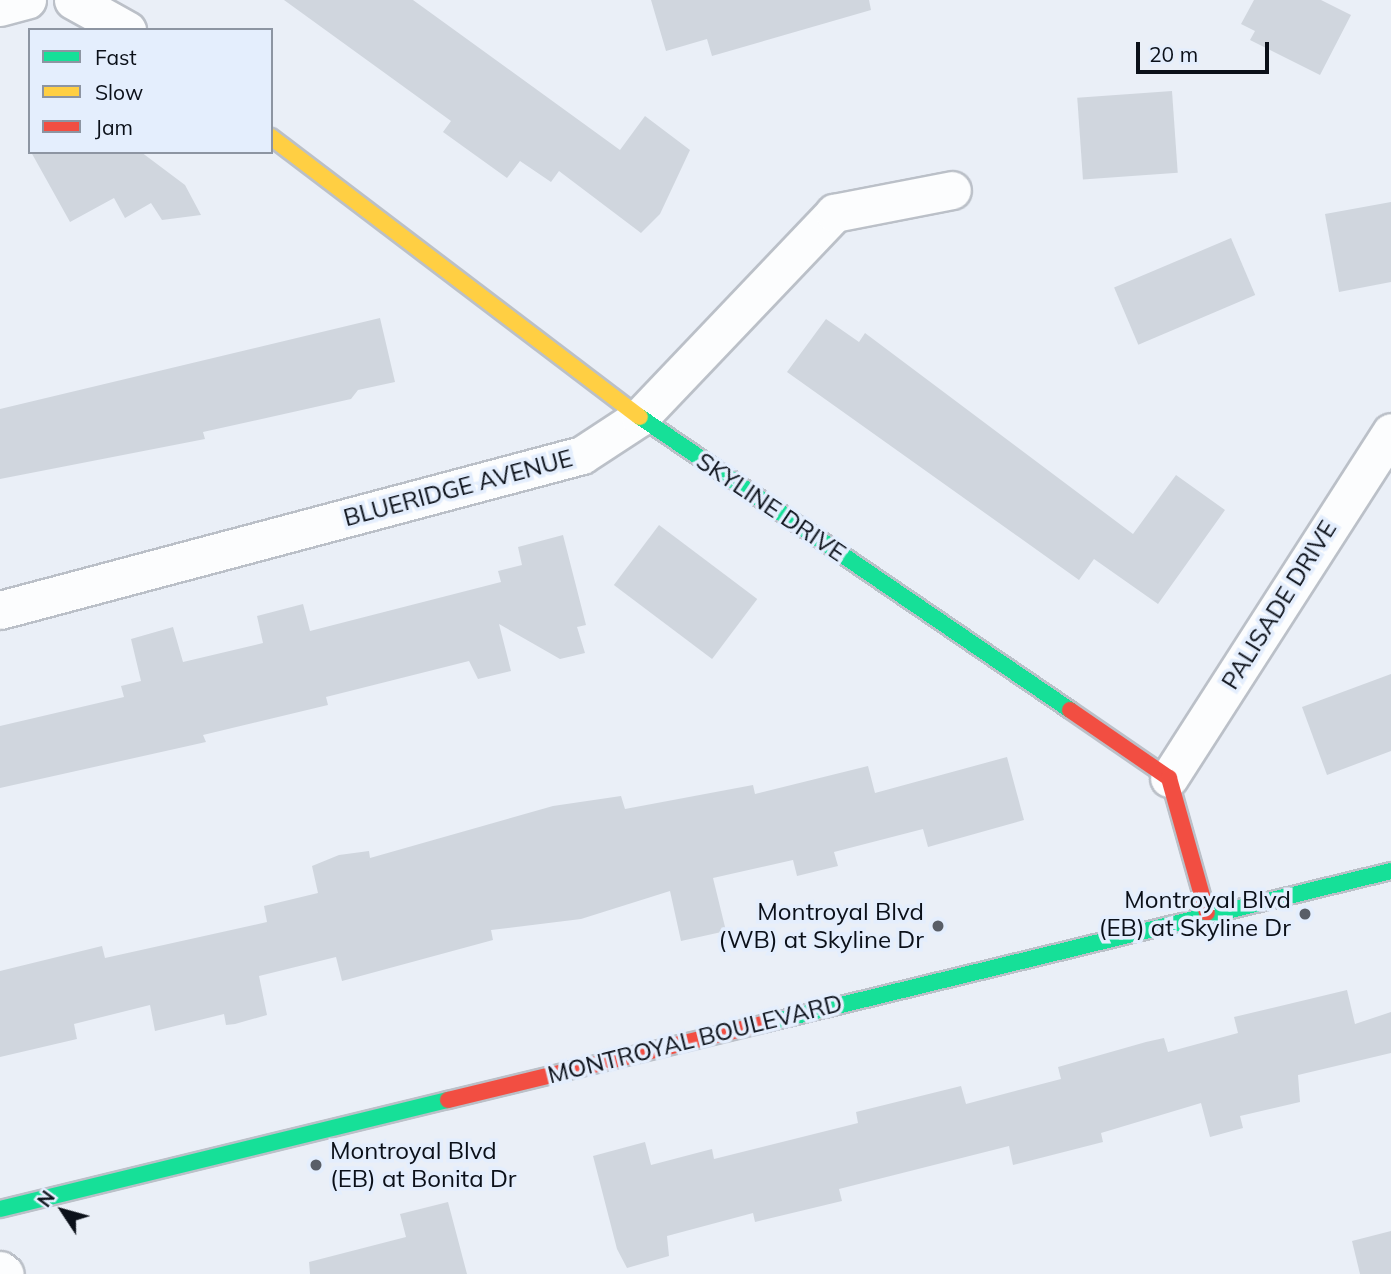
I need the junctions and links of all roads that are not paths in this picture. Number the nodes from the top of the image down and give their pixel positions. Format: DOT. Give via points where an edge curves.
graph roads {
  1 [pos="27,0"];
  2 [pos="73,0"];
  3 [pos="0,7"];
  4 [pos="128,18"];
  5 [pos="273,139"];
  6 [pos="952,190"];
  7 [pos="640,417"];
  8 [pos="1391,432"];
  9 [pos="0,610"];
  10 [pos="1170,778"];
  11 [pos="1391,871"];
  12 [pos="1207,913"];
  13 [pos="0,1209"];
  14 [pos="0,1270"];
  15 [pos="5,1274"];
  1 -- 3 [label="street"];
  2 -- 4 [label="street"];
  5 -- 7 [label="street, SKYLINE DRIVE"];
  6 -- 7 [label="street, BLUERIDGE AVENUE" via="834,213"];
  7 -- 9 [label="street, BLUERIDGE AVENUE" via="582,455"];
  7 -- 10 [label="street, SKYLINE DRIVE"];
  8 -- 10 [label="street, PALISADE DRIVE"];
  10 -- 12 [label="street"];
  11 -- 12 [label="street, MONTROYAL BOULEVARD"];
  12 -- 13 [label="street, MONTROYAL BOULEVARD"];
  14 -- 15 [label="street"];
}
